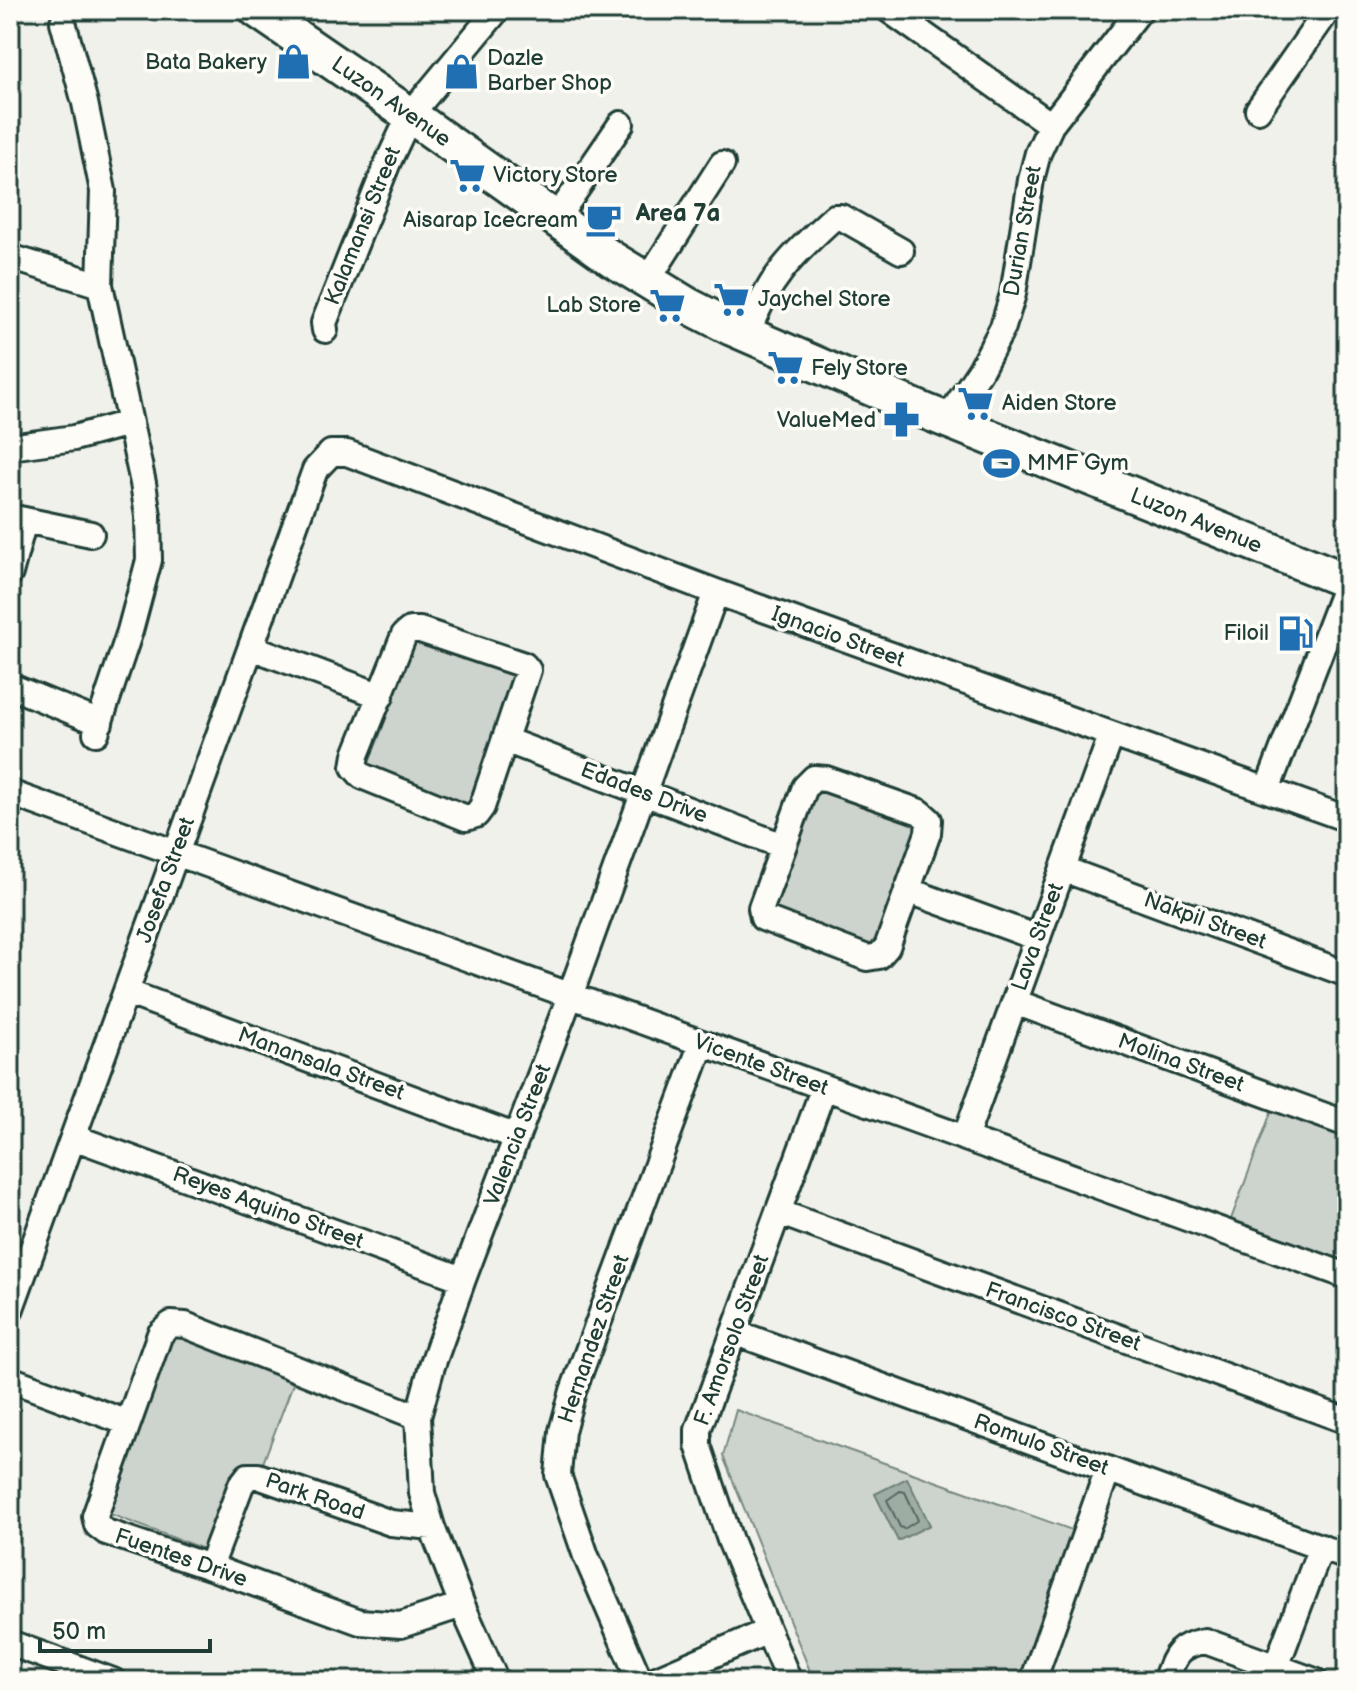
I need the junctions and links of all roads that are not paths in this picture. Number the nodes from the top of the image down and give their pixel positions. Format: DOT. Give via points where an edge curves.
graph roads {
  1 [pos="257,10"];
  2 [pos="497,10"];
  3 [pos="889,10"];
  4 [pos="1140,10"];
  5 [pos="1328,10"];
  6 [pos="63,22"];
  7 [pos="1258,110"];
  8 [pos="410,115"];
  9 [pos="621,124"];
  10 [pos="1051,125"];
  11 [pos="722,164"];
  12 [pos="556,219"];
  13 [pos="901,251"];
  14 [pos="10,257"];
  15 [pos="647,281"];
  16 [pos="100,285"];
  17 [pos="325,330"];
  18 [pos="747,334"];
  19 [pos="947,420"];
  20 [pos="129,423"];
  21 [pos="10,447"];
  22 [pos="331,453"];
  23 [pos="17,519"];
  24 [pos="91,534"];
  25 [pos="10,573"];
  26 [pos="1347,582"];
  27 [pos="716,592"];
  28 [pos="251,647"];
  29 [pos="10,686"];
  30 [pos="381,696"];
  31 [pos="1111,736"];
  32 [pos="505,740"];
  33 [pos="1267,790"];
  34 [pos="10,793"];
  35 [pos="644,793"];
  36 [pos="1347,819"];
  37 [pos="783,846"];
  38 [pos="176,853"];
  39 [pos="1063,869"];
  40 [pos="907,890"];
  41 [pos="1038,938"];
  42 [pos="1347,974"];
  43 [pos="126,992"];
  44 [pos="570,996"];
  45 [pos="1015,1002"];
  46 [pos="702,1043"];
  47 [pos="824,1087"];
  48 [pos="1347,1124"];
  49 [pos="73,1137"];
  50 [pos="517,1137"];
  51 [pos="965,1138"];
  52 [pos="778,1212"];
  53 [pos="1347,1276"];
  54 [pos="463,1279"];
  55 [pos="10,1311"];
  56 [pos="734,1332"];
  57 [pos="10,1379"];
  58 [pos="418,1417"];
  59 [pos="1347,1421"];
  60 [pos="128,1423"];
  61 [pos="1108,1469"];
  62 [pos="432,1527"];
  63 [pos="1321,1547"];
  64 [pos="1347,1557"];
  65 [pos="210,1567"];
  66 [pos="462,1605"];
  67 [pos="768,1631"];
  68 [pos="10,1643"];
  69 [pos="1276,1667"];
  70 [pos="113,1681"];
  71 [pos="496,1681"];
  72 [pos="640,1681"];
  73 [pos="652,1681"];
  74 [pos="789,1681"];
  75 [pos="1033,1681"];
  76 [pos="1165,1681"];
  77 [pos="1315,1681"];
  1 -- 8 [label="main road, Luzon Avenue"];
  2 -- 8 [label="street, Kalamansi Street"];
  3 -- 10 [label="street"];
  4 -- 10 [label="street, Durian Street"];
  5 -- 7 [label="street"];
  6 -- 16 [label="street" via="103,191"];
  8 -- 12 [label="main road, Luzon Avenue"];
  8 -- 17 [label="street, Kalamansi Street" via="329,309"];
  9 -- 12 [label="street"];
  10 -- 19 [label="street, Durian Street" via="1031,180 1003,327"];
  11 -- 15 [label="street"];
  12 -- 15 [label="main road, Luzon Avenue"];
  13 -- 18 [label="street" via="834,217 779,270"];
  14 -- 16 [label="street"];
  15 -- 18 [label="main road, Luzon Avenue"];
  16 -- 20 [label="street"];
  18 -- 19 [label="main road, Luzon Avenue"];
  19 -- 26 [label="main road, Luzon Avenue"];
  20 -- 21 [label="street"];
  20 -- 29 [label="street" via="145,494 149,560 98,728"];
  22 -- 27 [label="street, Ignacio Street" via="347,453"];
  22 -- 28 [label="street, Josefa Street" via="315,470"];
  23 -- 24 [label="street"];
  23 -- 25 [label="street"];
  26 -- 33 [label="street, Luzon Avenue"];
  27 -- 31 [label="street, Ignacio Street"];
  27 -- 35 [label="street, Valencia Street"];
  28 -- 30 [label="street"];
  28 -- 38 [label="street, Josefa Street"];
  30 -- 32 [label="street" via="410,630 524,665 527,677"];
  30 -- 32 [label="street" via="354,767 362,776 466,818 482,807"];
  31 -- 33 [label="street, Ignacio Street"];
  31 -- 39 [label="street, Lava Street"];
  32 -- 35 [label="street, Edades Drive"];
  33 -- 36 [label="street, Ignacio Street"];
  34 -- 38 [label="street, Vicente Street"];
  35 -- 37 [label="street, Edades Drive"];
  35 -- 44 [label="street, Valencia Street"];
  37 -- 40 [label="street" via="761,908 763,918 867,958 879,956 887,947"];
  37 -- 40 [label="street" via="805,787 814,778 920,812 929,820 928,833"];
  38 -- 43 [label="street, Josefa Street"];
  38 -- 44 [label="street, Vicente Street"];
  39 -- 41 [label="street, Lava Street"];
  39 -- 42 [label="street, Nakpil Street"];
  40 -- 41 [label="street"];
  41 -- 45 [label="street, Lava Street"];
  43 -- 49 [label="street, Josefa Street"];
  43 -- 50 [label="street, Manansala Street"];
  44 -- 46 [label="street, Vicente Street"];
  44 -- 50 [label="street, Valencia Street"];
  45 -- 48 [label="street, Molina Street"];
  45 -- 51 [label="street, Lava Street"];
  46 -- 47 [label="street, Vicente Street"];
  46 -- 72 [label="street, Hernandez Street" via="562,1431 558,1475"];
  47 -- 51 [label="street, Vicente Street"];
  47 -- 52 [label="street, F. Amorsolo Street"];
  49 -- 54 [label="street, Reyes Aquino Street"];
  49 -- 55 [label="street, Josefa Street"];
  50 -- 54 [label="street, Valencia Street"];
  51 -- 53 [label="street, Vicente Street"];
  52 -- 56 [label="street, F. Amorsolo Street"];
  52 -- 59 [label="street, Francisco Street"];
  54 -- 58 [label="street, Valencia Street"];
  56 -- 61 [label="street, Romulo Street"];
  56 -- 67 [label="street, F. Amorsolo Street" via="702,1416 698,1445"];
  57 -- 60 [label="street"];
  58 -- 60 [label="street, Fuentes Drive" via="171,1324 160,1334"];
  58 -- 62 [label="street, Valencia Street" via="422,1493"];
  60 -- 65 [label="street, Fuentes Drive" via="95,1516 97,1525"];
  61 -- 63 [label="street, Romulo Street"];
  61 -- 75 [label="street"];
  62 -- 65 [label="street, Park Road" via="391,1523 248,1476"];
  62 -- 66 [label="street, Valencia Street"];
  63 -- 64 [label="street, Romulo Street"];
  63 -- 69 [label="street"];
  65 -- 66 [label="street, Fuentes Drive" via="360,1622 401,1625"];
  66 -- 71 [label="street, Valencia Street"];
  67 -- 73 [label="street"];
  67 -- 74 [label="street, F. Amorsolo Street"];
  68 -- 70 [label="street"];
  69 -- 76 [label="street" via="1205,1641 1188,1644 1175,1654"];
  69 -- 77 [label="street"];
}
